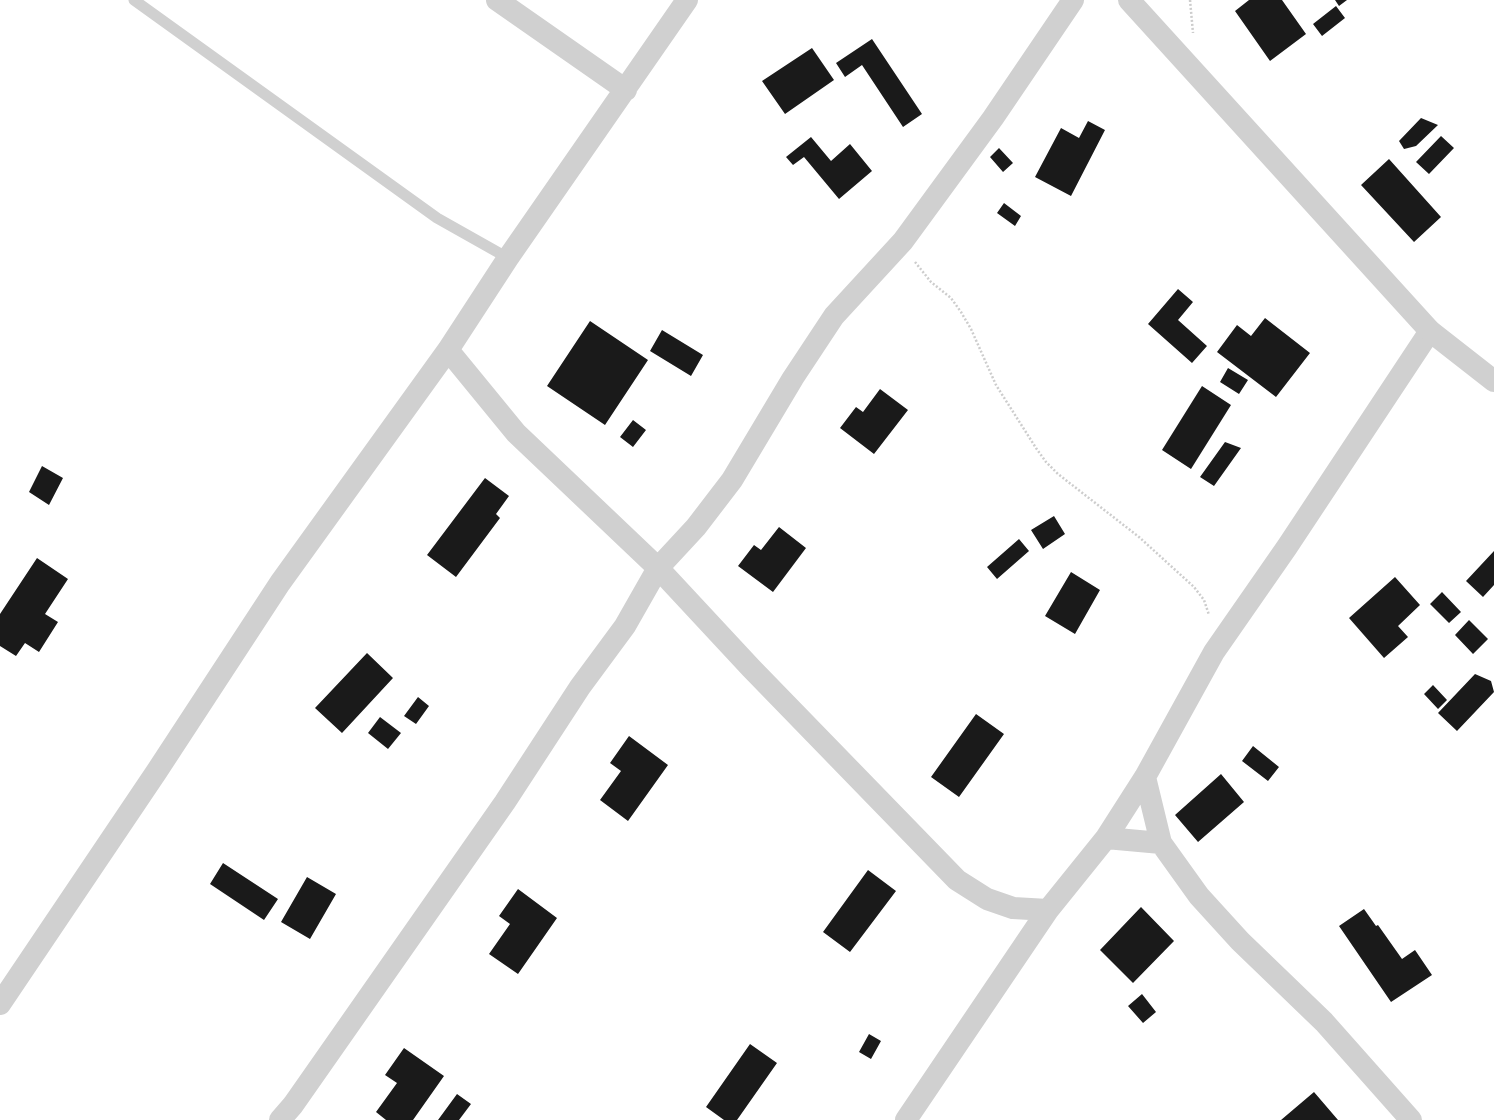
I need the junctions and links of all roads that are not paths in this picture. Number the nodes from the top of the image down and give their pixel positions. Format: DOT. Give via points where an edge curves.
graph roads {
  1 [pos="134,0"];
  2 [pos="497,0"];
  3 [pos="688,0"];
  4 [pos="1074,0"];
  5 [pos="1129,0"];
  6 [pos="626,90"];
  7 [pos="508,258"];
  8 [pos="1430,331"];
  9 [pos="448,350"];
  10 [pos="1494,381"];
  11 [pos="658,568"];
  12 [pos="1145,778"];
  13 [pos="1106,838"];
  14 [pos="1161,843"];
  15 [pos="1048,910"];
  16 [pos="0,1004"];
  17 [pos="280,1120"];
  18 [pos="906,1120"];
  19 [pos="1411,1120"];
  1 -- 7 [label="lane" via="437,218"];
  2 -- 6 [label="street"];
  3 -- 6 [label="street"];
  4 -- 11 [label="street" via="994,118 903,241 834,316 793,378 732,480 696,527"];
  5 -- 8 [label="street"];
  6 -- 7 [label="street"];
  7 -- 9 [label="street"];
  8 -- 10 [label="street"];
  8 -- 12 [label="street" via="1214,652"];
  9 -- 11 [label="street" via="516,434"];
  9 -- 16 [label="street" via="280,584"];
  11 -- 15 [label="street" via="751,668 957,880 987,899 1013,908"];
  11 -- 17 [label="street" via="625,626 580,687 505,802"];
  12 -- 13 [label="street"];
  12 -- 14 [label="street"];
  13 -- 14 [label="street"];
  13 -- 15 [label="street"];
  14 -- 19 [label="street" via="1199,896 1240,941 1324,1022"];
  15 -- 18 [label="street"];
}
